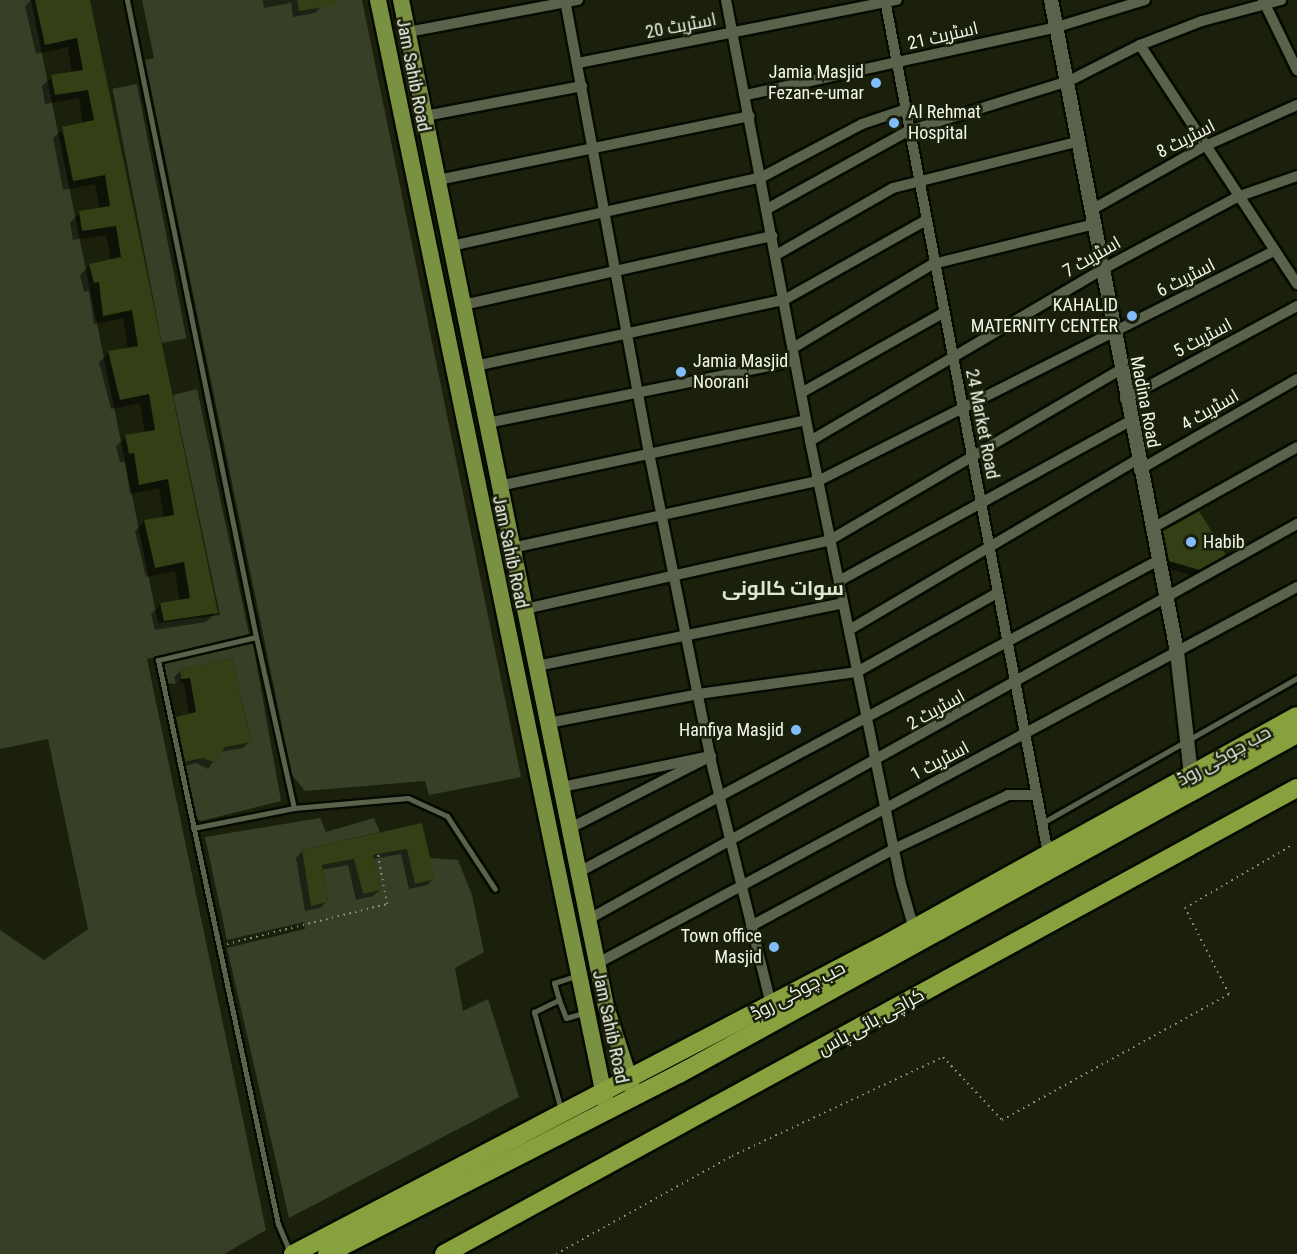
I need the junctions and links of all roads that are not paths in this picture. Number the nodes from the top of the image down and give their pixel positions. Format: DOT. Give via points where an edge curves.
graph roads {
  1 [pos="127,0"];
  2 [pos="378,0"];
  3 [pos="401,0"];
  4 [pos="578,0"];
  5 [pos="726,0"];
  6 [pos="1051,0"];
  7 [pos="1145,0"];
  8 [pos="1281,0"];
  9 [pos="566,1"];
  10 [pos="889,1"];
  11 [pos="1265,2"];
  12 [pos="1057,27"];
  13 [pos="408,32"];
  14 [pos="733,33"];
  15 [pos="1140,45"];
  16 [pos="578,63"];
  17 [pos="896,63"];
  18 [pos="1297,70"];
  19 [pos="1069,81"];
  20 [pos="582,86"];
  21 [pos="746,95"];
  22 [pos="1297,105"];
  23 [pos="904,110"];
  24 [pos="425,116"];
  25 [pos="750,116"];
  26 [pos="908,131"];
  27 [pos="1080,141"];
  28 [pos="1205,146"];
  29 [pos="594,148"];
  30 [pos="1297,176"];
  31 [pos="762,177"];
  32 [pos="438,180"];
  33 [pos="917,180"];
  34 [pos="1237,197"];
  35 [pos="767,209"];
  36 [pos="1093,209"];
  37 [pos="606,212"];
  38 [pos="925,221"];
  39 [pos="1095,224"];
  40 [pos="772,236"];
  41 [pos="451,246"];
  42 [pos="1274,251"];
  43 [pos="776,255"];
  44 [pos="933,264"];
  45 [pos="1103,269"];
  46 [pos="617,271"];
  47 [pos="1297,284"];
  48 [pos="784,300"];
  49 [pos="463,305"];
  50 [pos="1297,306"];
  51 [pos="943,313"];
  52 [pos="628,334"];
  53 [pos="1114,334"];
  54 [pos="793,348"];
  55 [pos="952,358"];
  56 [pos="795,361"];
  57 [pos="475,366"];
  58 [pos="1120,370"];
  59 [pos="1297,379"];
  60 [pos="638,393"];
  61 [pos="801,393"];
  62 [pos="1125,399"];
  63 [pos="962,407"];
  64 [pos="806,420"];
  65 [pos="1130,420"];
  66 [pos="487,423"];
  67 [pos="810,441"];
  68 [pos="1297,447"];
  69 [pos="649,453"];
  70 [pos="971,458"];
  71 [pos="1138,465"];
  72 [pos="818,481"];
  73 [pos="499,486"];
  74 [pos="980,503"];
  75 [pos="662,515"];
  76 [pos="1297,524"];
  77 [pos="1150,529"];
  78 [pos="830,540"];
  79 [pos="988,547"];
  80 [pos="512,548"];
  81 [pos="1157,561"];
  82 [pos="674,576"];
  83 [pos="839,581"];
  84 [pos="1297,586"];
  85 [pos="997,593"];
  86 [pos="1166,601"];
  87 [pos="843,603"];
  88 [pos="525,609"];
  89 [pos="849,630"];
  90 [pos="686,636"];
  91 [pos="256,637"];
  92 [pos="1006,641"];
  93 [pos="1177,652"];
  94 [pos="537,666"];
  95 [pos="857,672"];
  96 [pos="1297,678"];
  97 [pos="1014,685"];
  98 [pos="698,694"];
  99 [pos="866,715"];
  100 [pos="1297,716"];
  101 [pos="548,723"];
  102 [pos="1297,734"];
  103 [pos="1024,735"];
  104 [pos="1187,740"];
  105 [pos="711,756"];
  106 [pos="876,762"];
  107 [pos="1191,774"];
  108 [pos="562,788"];
  109 [pos="1297,788"];
  110 [pos="719,795"];
  111 [pos="1036,795"];
  112 [pos="294,808"];
  113 [pos="886,810"];
  114 [pos="1042,823"];
  115 [pos="193,828"];
  116 [pos="570,828"];
  117 [pos="731,843"];
  118 [pos="894,849"];
  119 [pos="1048,854"];
  120 [pos="579,872"];
  121 [pos="742,886"];
  122 [pos="495,889"];
  123 [pos="589,919"];
  124 [pos="751,926"];
  125 [pos="914,928"];
  126 [pos="598,963"];
  127 [pos="579,975"];
  128 [pos="559,1000"];
  129 [pos="771,1005"];
  130 [pos="586,1012"];
  131 [pos="632,1088"];
  132 [pos="605,1102"];
  133 [pos="563,1115"];
  134 [pos="291,1254"];
  135 [pos="327,1254"];
  136 [pos="444,1254"];
  1 -- 91 [label="lane"];
  2 -- 127 [label="main road, Jam Sahib Road"];
  3 -- 13 [label="main road, Jam Sahib Road"];
  4 -- 9 [label="street"];
  5 -- 14 [label="street"];
  6 -- 12 [label="street, Madina Road"];
  7 -- 12 [label="street, اسٹریٹ 21"];
  8 -- 11 [label="street"];
  9 -- 13 [label="street"];
  9 -- 16 [label="street"];
  10 -- 14 [label="street, اسٹریٹ 20"];
  10 -- 17 [label="street, 24 Market Road"];
  11 -- 15 [label="street"];
  11 -- 18 [label="street"];
  12 -- 17 [label="street, اسٹریٹ 21"];
  12 -- 19 [label="street, Madina Road"];
  13 -- 24 [label="main road, Jam Sahib Road"];
  14 -- 16 [label="street, اسٹریٹ 20"];
  14 -- 21 [label="street"];
  15 -- 19 [label="street"];
  15 -- 28 [label="street"];
  16 -- 20 [label="street"];
  17 -- 21 [label="street, اسٹریٹ 21"];
  17 -- 23 [label="street, 24 Market Road"];
  19 -- 26 [label="street"];
  19 -- 27 [label="street, Madina Road"];
  20 -- 24 [label="street"];
  20 -- 29 [label="street"];
  21 -- 25 [label="street"];
  22 -- 28 [label="street, اسٹریٹ 8"];
  23 -- 26 [label="street, 24 Market Road"];
  23 -- 31 [label="street" via="862,124"];
  24 -- 32 [label="main road, Jam Sahib Road"];
  25 -- 29 [label="street"];
  25 -- 31 [label="street"];
  26 -- 33 [label="street, 24 Market Road"];
  26 -- 35 [label="street"];
  27 -- 33 [label="street"];
  27 -- 36 [label="street, Madina Road"];
  28 -- 34 [label="street"];
  28 -- 36 [label="street, اسٹریٹ 8"];
  29 -- 32 [label="street"];
  29 -- 37 [label="street"];
  30 -- 34 [label="street, اسٹریٹ 7"];
  31 -- 35 [label="street"];
  31 -- 37 [label="street"];
  32 -- 41 [label="main road, Jam Sahib Road"];
  33 -- 38 [label="street, 24 Market Road"];
  33 -- 43 [label="street" via="893,188"];
  34 -- 42 [label="street"];
  34 -- 45 [label="street, اسٹریٹ 7"];
  35 -- 40 [label="street"];
  36 -- 39 [label="street, Madina Road"];
  37 -- 41 [label="street"];
  37 -- 46 [label="street"];
  38 -- 44 [label="street, 24 Market Road"];
  38 -- 48 [label="street"];
  39 -- 44 [label="street"];
  39 -- 45 [label="street, Madina Road"];
  40 -- 43 [label="street"];
  40 -- 46 [label="street"];
  41 -- 49 [label="main road, Jam Sahib Road"];
  42 -- 47 [label="street"];
  42 -- 53 [label="street, اسٹریٹ 6"];
  43 -- 48 [label="street"];
  44 -- 51 [label="street, 24 Market Road"];
  44 -- 54 [label="street"];
  45 -- 53 [label="street, Madina Road"];
  45 -- 55 [label="street, اسٹریٹ 7"];
  46 -- 49 [label="street"];
  46 -- 52 [label="street"];
  48 -- 52 [label="street"];
  48 -- 54 [label="street"];
  49 -- 57 [label="main road, Jam Sahib Road"];
  50 -- 62 [label="street, اسٹریٹ 5"];
  51 -- 55 [label="street, 24 Market Road"];
  51 -- 61 [label="street"];
  52 -- 57 [label="street"];
  52 -- 60 [label="street"];
  53 -- 58 [label="street, Madina Road"];
  53 -- 63 [label="street, اسٹریٹ 6"];
  54 -- 56 [label="street"];
  55 -- 63 [label="street, 24 Market Road"];
  55 -- 67 [label="street, اسٹریٹ 7"];
  56 -- 60 [label="street"];
  56 -- 61 [label="street"];
  57 -- 66 [label="main road, Jam Sahib Road"];
  58 -- 62 [label="street, Madina Road"];
  58 -- 70 [label="street"];
  59 -- 71 [label="street, اسٹریٹ 4"];
  60 -- 66 [label="street"];
  60 -- 69 [label="street"];
  61 -- 64 [label="street"];
  62 -- 65 [label="street, Madina Road"];
  63 -- 70 [label="street, 24 Market Road"];
  63 -- 72 [label="street, اسٹریٹ 6"];
  64 -- 67 [label="street"];
  64 -- 69 [label="street"];
  65 -- 71 [label="street, Madina Road"];
  65 -- 74 [label="street"];
  66 -- 73 [label="main road, Jam Sahib Road"];
  67 -- 72 [label="street"];
  68 -- 77 [label="street"];
  69 -- 73 [label="street"];
  69 -- 75 [label="street"];
  70 -- 74 [label="street, 24 Market Road"];
  70 -- 78 [label="street"];
  71 -- 77 [label="street, Madina Road"];
  71 -- 79 [label="street, اسٹریٹ 4"];
  72 -- 75 [label="street, اسٹریٹ 6"];
  72 -- 78 [label="street"];
  73 -- 80 [label="main road, Jam Sahib Road"];
  74 -- 79 [label="street, 24 Market Road"];
  74 -- 83 [label="street"];
  75 -- 80 [label="street, اسٹریٹ 6"];
  75 -- 82 [label="street"];
  76 -- 86 [label="street, اسٹریٹ 2"];
  77 -- 81 [label="street, Madina Road"];
  78 -- 82 [label="street"];
  78 -- 83 [label="street"];
  79 -- 85 [label="street, 24 Market Road"];
  79 -- 89 [label="street, اسٹریٹ 4"];
  80 -- 88 [label="main road, Jam Sahib Road"];
  81 -- 86 [label="street, Madina Road"];
  81 -- 92 [label="street"];
  82 -- 88 [label="street"];
  82 -- 90 [label="street"];
  83 -- 87 [label="street"];
  84 -- 93 [label="street, اسٹریٹ 1"];
  85 -- 92 [label="street, 24 Market Road"];
  85 -- 95 [label="street"];
  86 -- 93 [label="street, Madina Road"];
  86 -- 97 [label="street, اسٹریٹ 2"];
  87 -- 89 [label="street"];
  87 -- 90 [label="street"];
  88 -- 94 [label="main road, Jam Sahib Road"];
  89 -- 95 [label="street"];
  90 -- 94 [label="street"];
  90 -- 98 [label="street"];
  91 -- 112 [label="lane"];
  91 -- 115 [label="lane" via="158,660"];
  92 -- 97 [label="street, 24 Market Road"];
  92 -- 99 [label="street"];
  93 -- 103 [label="street, اسٹریٹ 1"];
  93 -- 104 [label="street, Madina Road"];
  94 -- 101 [label="main road, Jam Sahib Road"];
  95 -- 98 [label="street"];
  95 -- 99 [label="street"];
  96 -- 104 [label="lane"];
  97 -- 103 [label="street, 24 Market Road"];
  97 -- 106 [label="street, اسٹریٹ 2"];
  98 -- 101 [label="street"];
  98 -- 105 [label="street"];
  99 -- 106 [label="street"];
  99 -- 110 [label="street"];
  100 -- 107 [label="highway, حب چوکی روڈ"];
  101 -- 108 [label="main road, Jam Sahib Road"];
  102 -- 131 [label="highway, حب چوکی روڈ"];
  103 -- 111 [label="street, 24 Market Road"];
  103 -- 113 [label="street, اسٹریٹ 1"];
  104 -- 107 [label="street, Madina Road"];
  104 -- 114 [label="lane"];
  105 -- 108 [label="street"];
  105 -- 110 [label="street"];
  105 -- 116 [label="street"];
  106 -- 113 [label="street"];
  106 -- 117 [label="street, اسٹریٹ 2"];
  107 -- 119 [label="highway, حب چوکی روڈ"];
  108 -- 116 [label="main road, Jam Sahib Road"];
  109 -- 136 [label="highway, کراچی بائی پاس"];
  110 -- 117 [label="street"];
  110 -- 120 [label="street"];
  111 -- 114 [label="street, 24 Market Road"];
  111 -- 118 [label="street" via="1008,795"];
  112 -- 115 [label="lane"];
  112 -- 122 [label="lane" via="408,798 447,816"];
  113 -- 118 [label="street"];
  113 -- 121 [label="street, اسٹریٹ 1"];
  114 -- 119 [label="street, 24 Market Road"];
  115 -- 134 [label="lane" via="278,1224"];
  116 -- 120 [label="main road, Jam Sahib Road"];
  117 -- 121 [label="street"];
  117 -- 123 [label="street, اسٹریٹ 2"];
  118 -- 124 [label="street"];
  118 -- 125 [label="street"];
  119 -- 125 [label="highway, حب چوکی روڈ"];
  120 -- 123 [label="main road, Jam Sahib Road"];
  121 -- 124 [label="street"];
  121 -- 126 [label="street, اسٹریٹ 1"];
  123 -- 126 [label="main road, Jam Sahib Road"];
  124 -- 129 [label="street"];
  125 -- 129 [label="highway, حب چوکی روڈ"];
  126 -- 131 [label="main road, Jam Sahib Road" via="606,1008"];
  127 -- 128 [label="lane" via="554,984"];
  127 -- 130 [label="main road, Jam Sahib Road"];
  128 -- 130 [label="lane" via="566,1018"];
  128 -- 133 [label="lane" via="534,1012"];
  129 -- 131 [label="highway, حب چوکی روڈ"];
  130 -- 132 [label="main road, Jam Sahib Road"];
  131 -- 132 [label="highway, حب چوکی روڈ"];
  132 -- 133 [label="highway, حب چوکی روڈ"];
  132 -- 135 [label="highway, حب چوکی روڈ"];
  133 -- 134 [label="highway, حب چوکی روڈ"];
}
